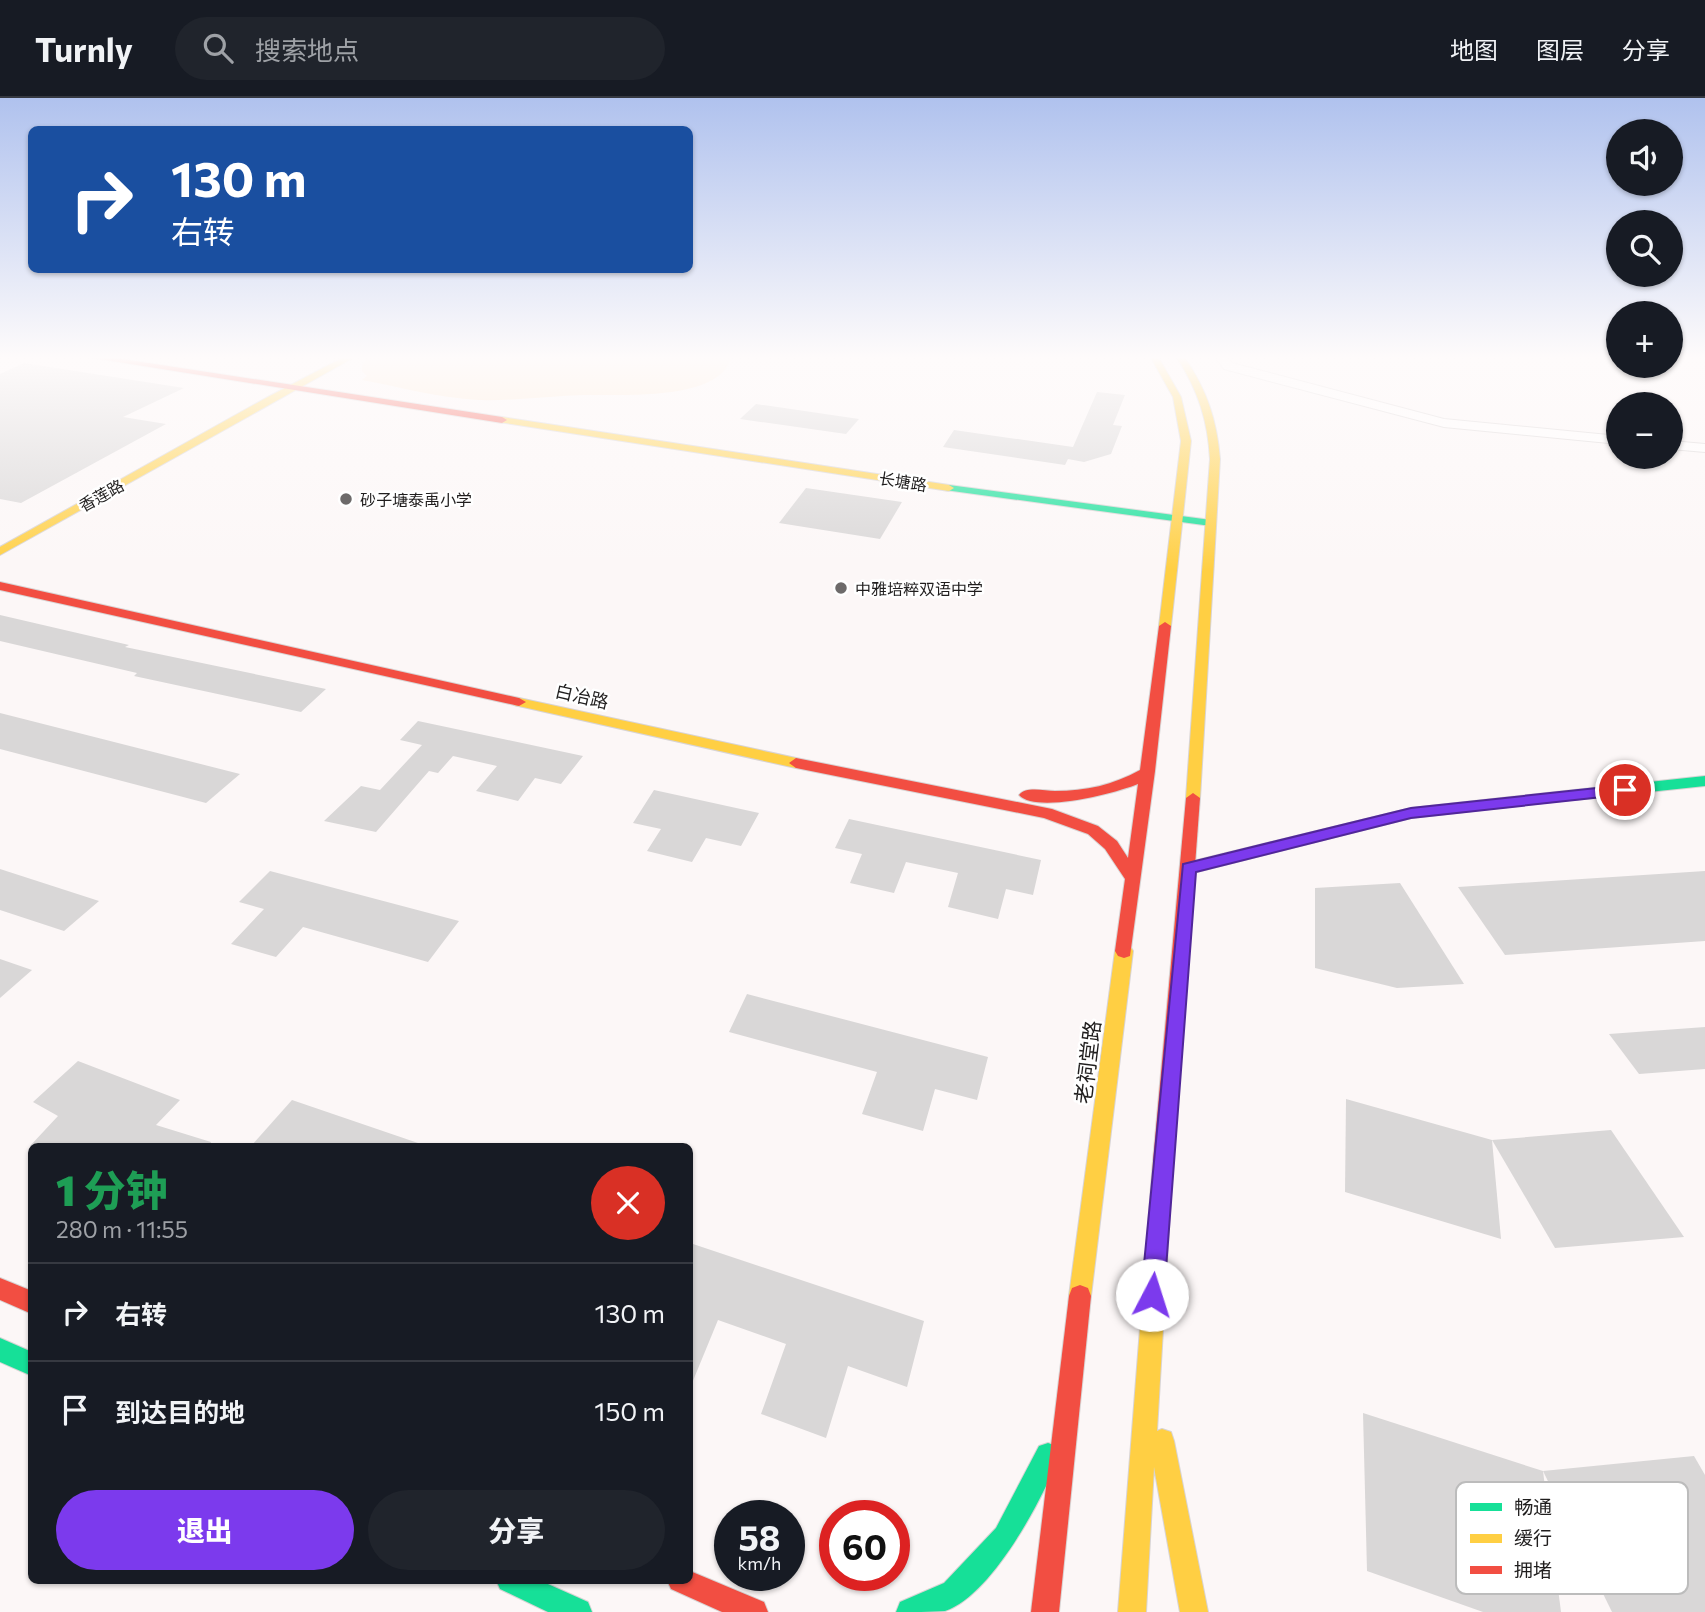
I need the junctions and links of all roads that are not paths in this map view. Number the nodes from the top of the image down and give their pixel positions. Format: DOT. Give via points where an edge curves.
graph roads {
  1 [pos="195,429"];
  2 [pos="211,429"];
  3 [pos="579,429"];
  4 [pos="632,429"];
  5 [pos="1185,429"];
  6 [pos="1213,429"];
  7 [pos="1509,429"];
  8 [pos="1606,439"];
  9 [pos="1683,446"];
  10 [pos="1705,448"];
  11 [pos="1178,512"];
  12 [pos="1212,516"];
  13 [pos="0,537"];
  14 [pos="0,552"];
  15 [pos="0,575"];
  16 [pos="0,586"];
  17 [pos="1148,771"];
  18 [pos="1705,782"];
  19 [pos="1189,868"];
  20 [pos="1133,878"];
  21 [pos="0,1289"];
  22 [pos="28,1301"];
  23 [pos="0,1350"];
  24 [pos="28,1362"];
  25 [pos="1148,1368"];
  26 [pos="1067,1420"];
  27 [pos="518,1584"];
  28 [pos="689,1584"];
  29 [pos="578,1612"];
  30 [pos="754,1612"];
  31 [pos="910,1612"];
  32 [pos="1045,1612"];
  33 [pos="1132,1612"];
  34 [pos="1194,1612"];
  1 -- 13 [label="main road, 香莲路"];
  2 -- 14 [label="main road, 香莲路"];
  3 -- 11 [label="main road, 长塘路" via="934,486"];
  4 -- 11 [label="main road, 长塘路"];
  5 -- 11 [label="main road, 老祠堂路"];
  6 -- 12 [label="main road"];
  7 -- 8 [label="street"];
  9 -- 10 [label="street"];
  11 -- 12 [label="main road, 长塘路"];
  11 -- 17 [label="main road, 老祠堂路"];
  12 -- 19 [label="main road"];
  15 -- 17 [label="main road, 白冶路" via="1017,794 1093,795 1131,784"];
  16 -- 20 [label="main road, 白冶路" via="738,751 1047,813 1093,830 1111,845"];
  17 -- 20 [label="main road, 老祠堂路"];
  18 -- 19 [label="main road" via="1411,813"];
  19 -- 25 [label="main road"];
  20 -- 26 [label="main road, 老祠堂路"];
  21 -- 22 [label="main road"];
  23 -- 24 [label="main road"];
  25 -- 33 [label="main road"];
  25 -- 34 [label="main road"];
  26 -- 31 [label="main road" via="1005,1537 954,1592"];
  26 -- 32 [label="main road, 老祠堂路"];
  27 -- 29 [label="main road"];
  28 -- 30 [label="main road"];
}
